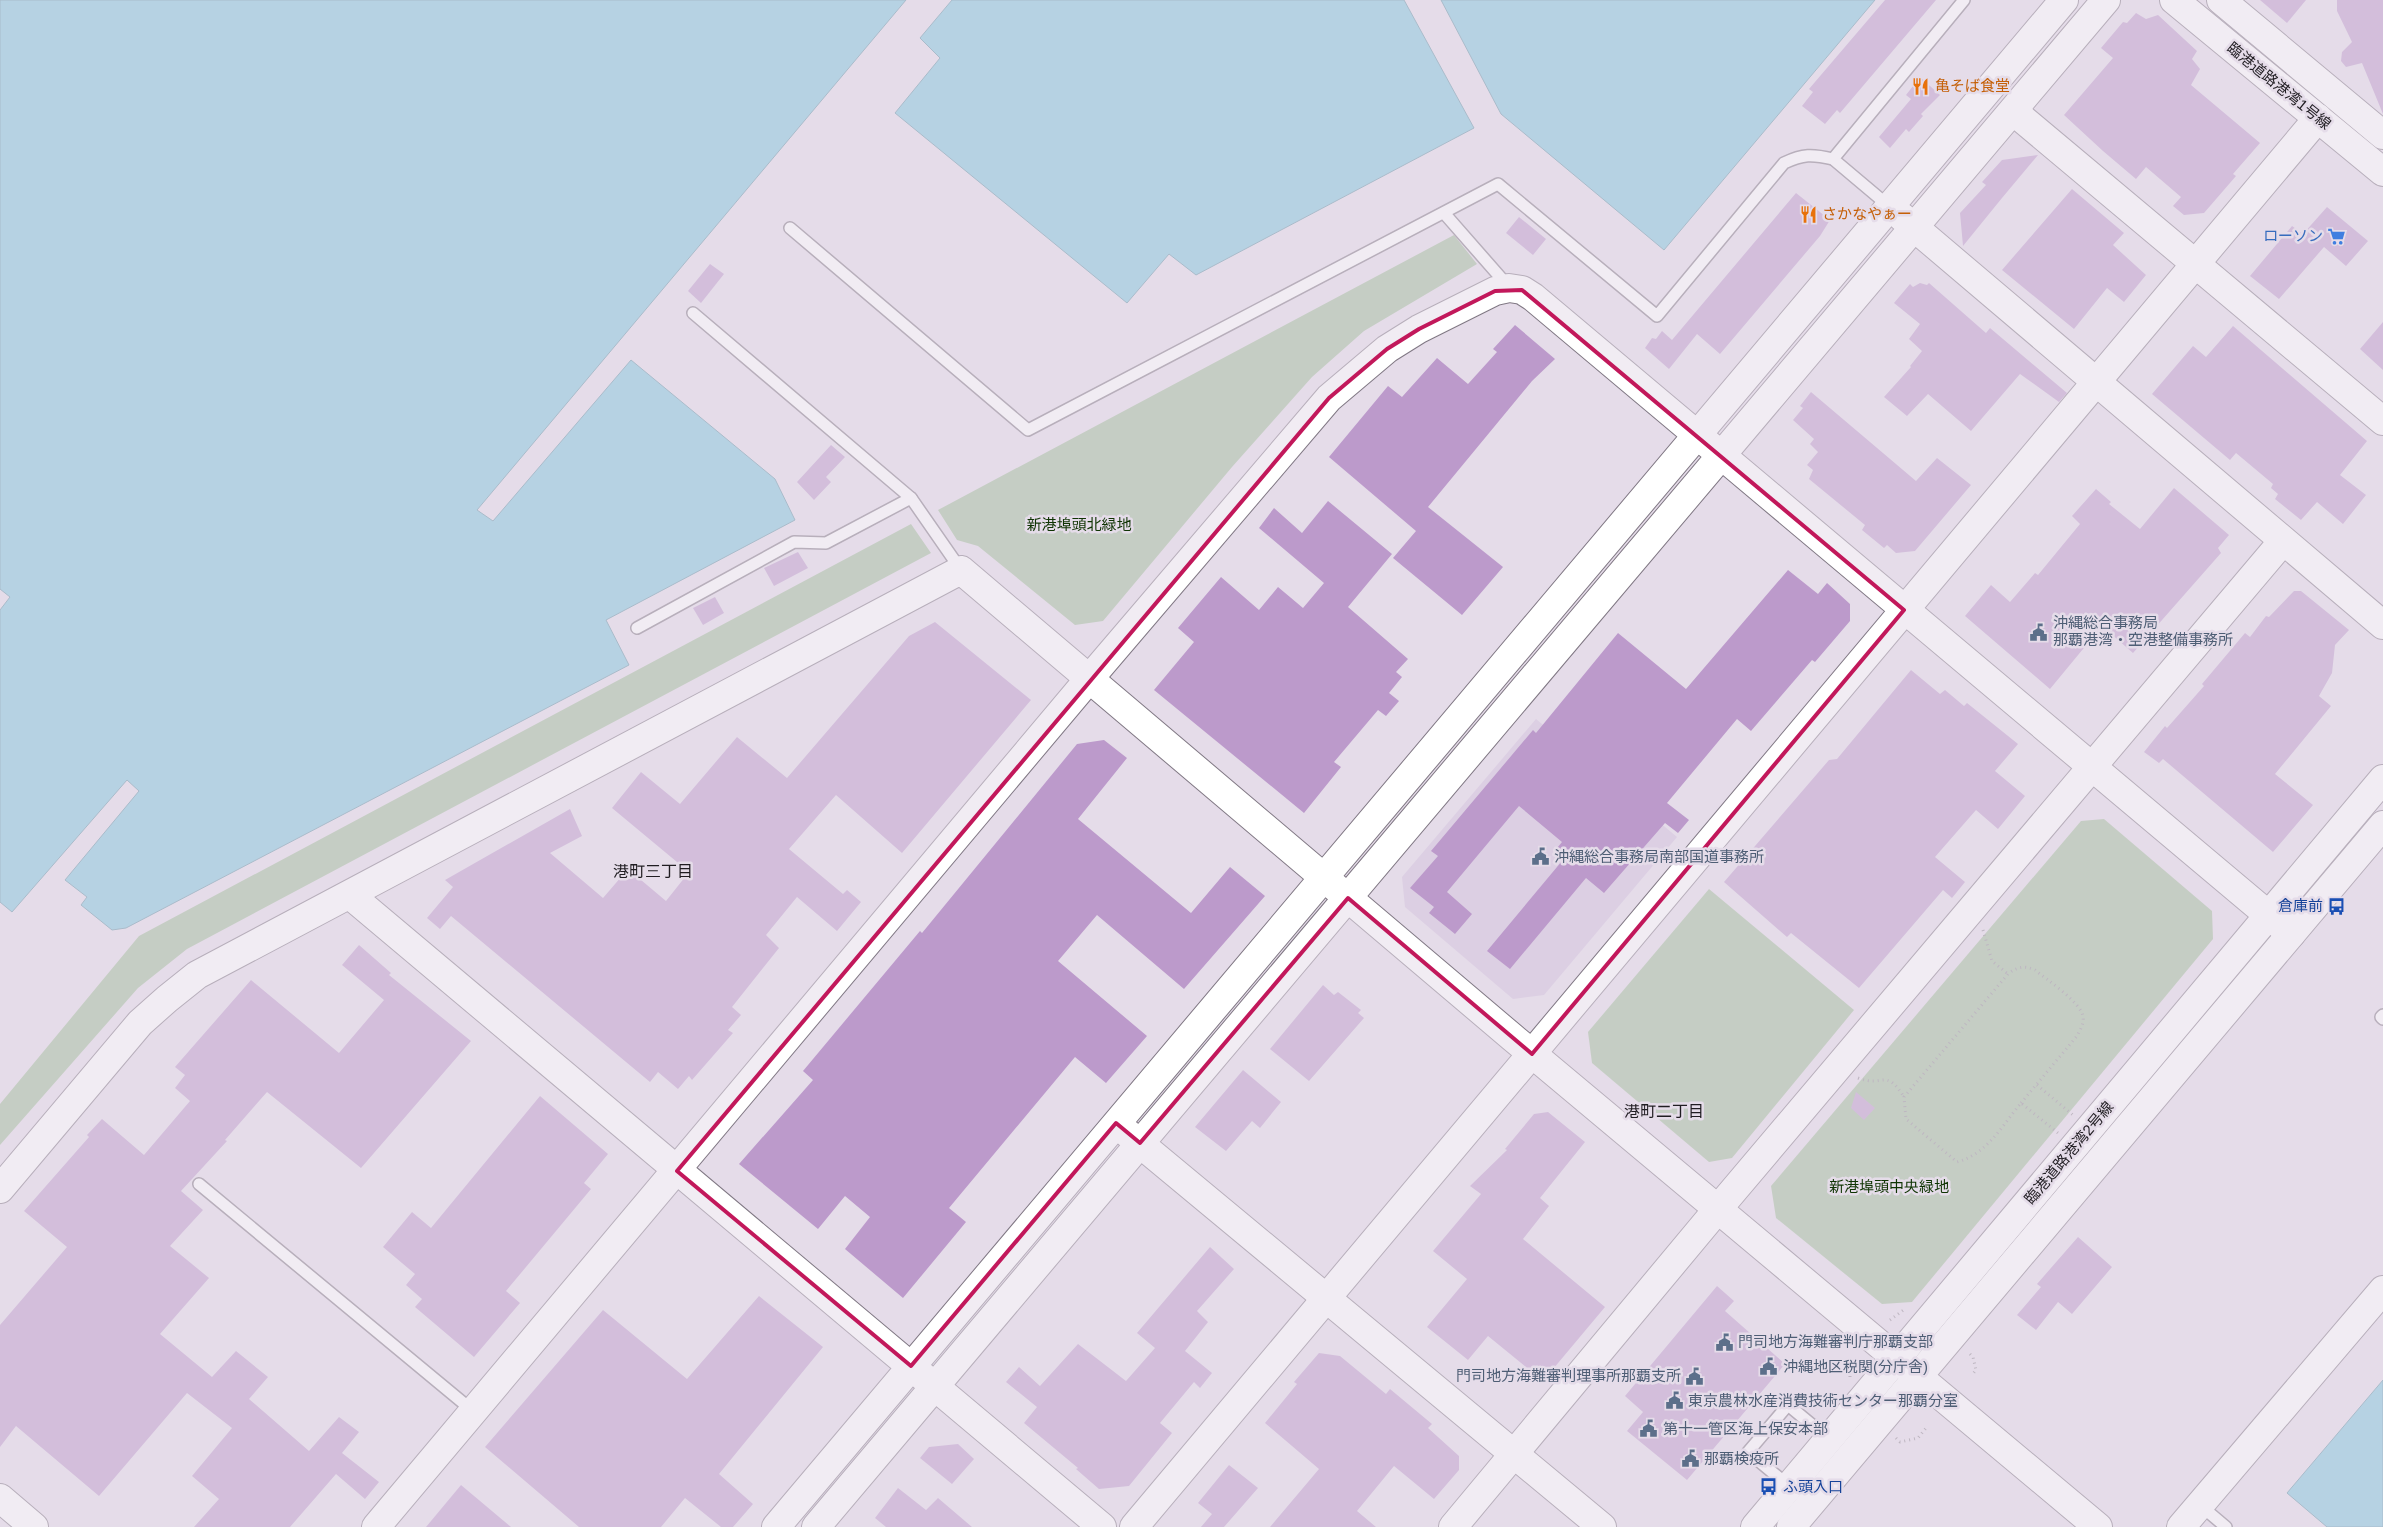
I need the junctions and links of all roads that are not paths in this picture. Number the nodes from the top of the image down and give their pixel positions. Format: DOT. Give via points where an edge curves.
graph roads {
  1 [pos="1964,0"];
  2 [pos="2064,0"];
  3 [pos="2106,0"];
  4 [pos="2174,0"];
  5 [pos="2221,0"];
  6 [pos="2013,111"];
  7 [pos="2318,118"];
  8 [pos="2383,135"];
  9 [pos="1833,159"];
  10 [pos="2383,172"];
  11 [pos="1890,207"];
  12 [pos="1444,212"];
  13 [pos="790,228"];
  14 [pos="1914,228"];
  15 [pos="2196,264"];
  16 [pos="1509,288"];
  17 [pos="693,313"];
  18 [pos="2096,383"];
  19 [pos="2383,422"];
  20 [pos="1697,436"];
  21 [pos="1721,457"];
  22 [pos="911,498"];
  23 [pos="2283,541"];
  24 [pos="961,570"];
  25 [pos="1904,610"];
  26 [pos="2383,625"];
  27 [pos="637,628"];
  28 [pos="1089,679"];
  29 [pos="2091,767"];
  30 [pos="2383,779"];
  31 [pos="2383,825"];
  32 [pos="1323,876"];
  33 [pos="350,895"];
  34 [pos="1348,898"];
  35 [pos="2269,916"];
  36 [pos="2291,934"];
  37 [pos="2383,1015"];
  38 [pos="2383,1019"];
  39 [pos="1532,1054"];
  40 [pos="1116,1123"];
  41 [pos="1140,1143"];
  42 [pos="677,1171"];
  43 [pos="4,1176"];
  44 [pos="199,1184"];
  45 [pos="1717,1210"];
  46 [pos="2383,1290"];
  47 [pos="1327,1298"];
  48 [pos="1897,1359"];
  49 [pos="911,1366"];
  50 [pos="1918,1377"];
  51 [pos="935,1386"];
  52 [pos="474,1411"];
  53 [pos="1829,1439"];
  54 [pos="1515,1455"];
  55 [pos="1789,1486"];
  56 [pos="0,1498"];
  57 [pos="2200,1505"];
  58 [pos="34,1527"];
  59 [pos="376,1527"];
  60 [pos="776,1527"];
  61 [pos="816,1527"];
  62 [pos="1102,1527"];
  63 [pos="1134,1527"];
  64 [pos="1454,1527"];
  65 [pos="1602,1527"];
  66 [pos="1755,1527"];
  67 [pos="1791,1527"];
  68 [pos="2098,1527"];
  69 [pos="2181,1527"];
  70 [pos="2226,1527"];
  1 -- 9 [label="lane"];
  2 -- 11 [label="street"];
  3 -- 6 [label="street"];
  4 -- 7 [label="street, 臨港道路港湾1号線"];
  5 -- 8 [label="street, 臨港道路港湾1号線"];
  6 -- 14 [label="street"];
  6 -- 15 [label="street"];
  7 -- 10 [label="street, 臨港道路港湾1号線"];
  7 -- 15 [label="street"];
  9 -- 11 [label="lane"];
  9 -- 12 [label="lane" via="1817,155 1800,156 1784,163 1657,316 1498,184"];
  11 -- 14 [label="street"];
  11 -- 20 [label="street"];
  12 -- 13 [label="lane" via="1028,430"];
  12 -- 16 [label="lane"];
  14 -- 18 [label="street"];
  14 -- 21 [label="street"];
  15 -- 18 [label="street"];
  15 -- 19 [label="street"];
  16 -- 20 [label="street" via="1522,290 1533,297"];
  16 -- 28 [label="street" via="1495,291 1419,329 1387,349 1329,398"];
  17 -- 22 [label="lane"];
  18 -- 23 [label="street"];
  18 -- 25 [label="street"];
  20 -- 21 [label="street"];
  20 -- 32 [label="street"];
  21 -- 25 [label="street"];
  21 -- 34 [label="street"];
  22 -- 24 [label="lane"];
  22 -- 27 [label="lane" via="826,543 794,542"];
  23 -- 26 [label="street"];
  23 -- 29 [label="street"];
  24 -- 28 [label="street"];
  24 -- 33 [label="street"];
  25 -- 29 [label="street"];
  25 -- 39 [label="street"];
  28 -- 32 [label="street"];
  28 -- 42 [label="street"];
  29 -- 35 [label="street"];
  29 -- 45 [label="street"];
  30 -- 35 [label="street, 臨港道路港湾2号線"];
  31 -- 36 [label="street, 臨港道路港湾2号線"];
  32 -- 34 [label="street"];
  32 -- 40 [label="street"];
  33 -- 42 [label="street"];
  33 -- 43 [label="street" via="198,975 167,999 140,1023"];
  34 -- 39 [label="street"];
  34 -- 41 [label="street"];
  35 -- 36 [label="street"];
  35 -- 48 [label="street, 臨港道路港湾2号線"];
  36 -- 50 [label="street, 臨港道路港湾2号線"];
  37 -- 38 [label="lane"];
  39 -- 45 [label="street"];
  39 -- 47 [label="street"];
  40 -- 41 [label="street"];
  40 -- 49 [label="street"];
  41 -- 47 [label="street"];
  41 -- 51 [label="street"];
  42 -- 49 [label="street"];
  42 -- 52 [label="street"];
  44 -- 52 [label="lane"];
  45 -- 48 [label="street"];
  45 -- 54 [label="street"];
  46 -- 57 [label="street"];
  47 -- 54 [label="street"];
  47 -- 63 [label="street"];
  48 -- 50 [label="street"];
  48 -- 53 [label="street, 臨港道路港湾2号線"];
  49 -- 51 [label="street"];
  49 -- 60 [label="street"];
  50 -- 67 [label="street, 臨港道路港湾2号線"];
  50 -- 68 [label="street"];
  51 -- 61 [label="street"];
  51 -- 62 [label="street"];
  52 -- 59 [label="street"];
  53 -- 55 [label="street, 臨港道路港湾2号線"];
  53 -- 55 [label="lane" via="1788,1405 1748,1452"];
  54 -- 64 [label="street"];
  54 -- 65 [label="street"];
  55 -- 66 [label="street, 臨港道路港湾2号線"];
  56 -- 58 [label="street"];
  57 -- 69 [label="street"];
  57 -- 70 [label="lane"];
}
